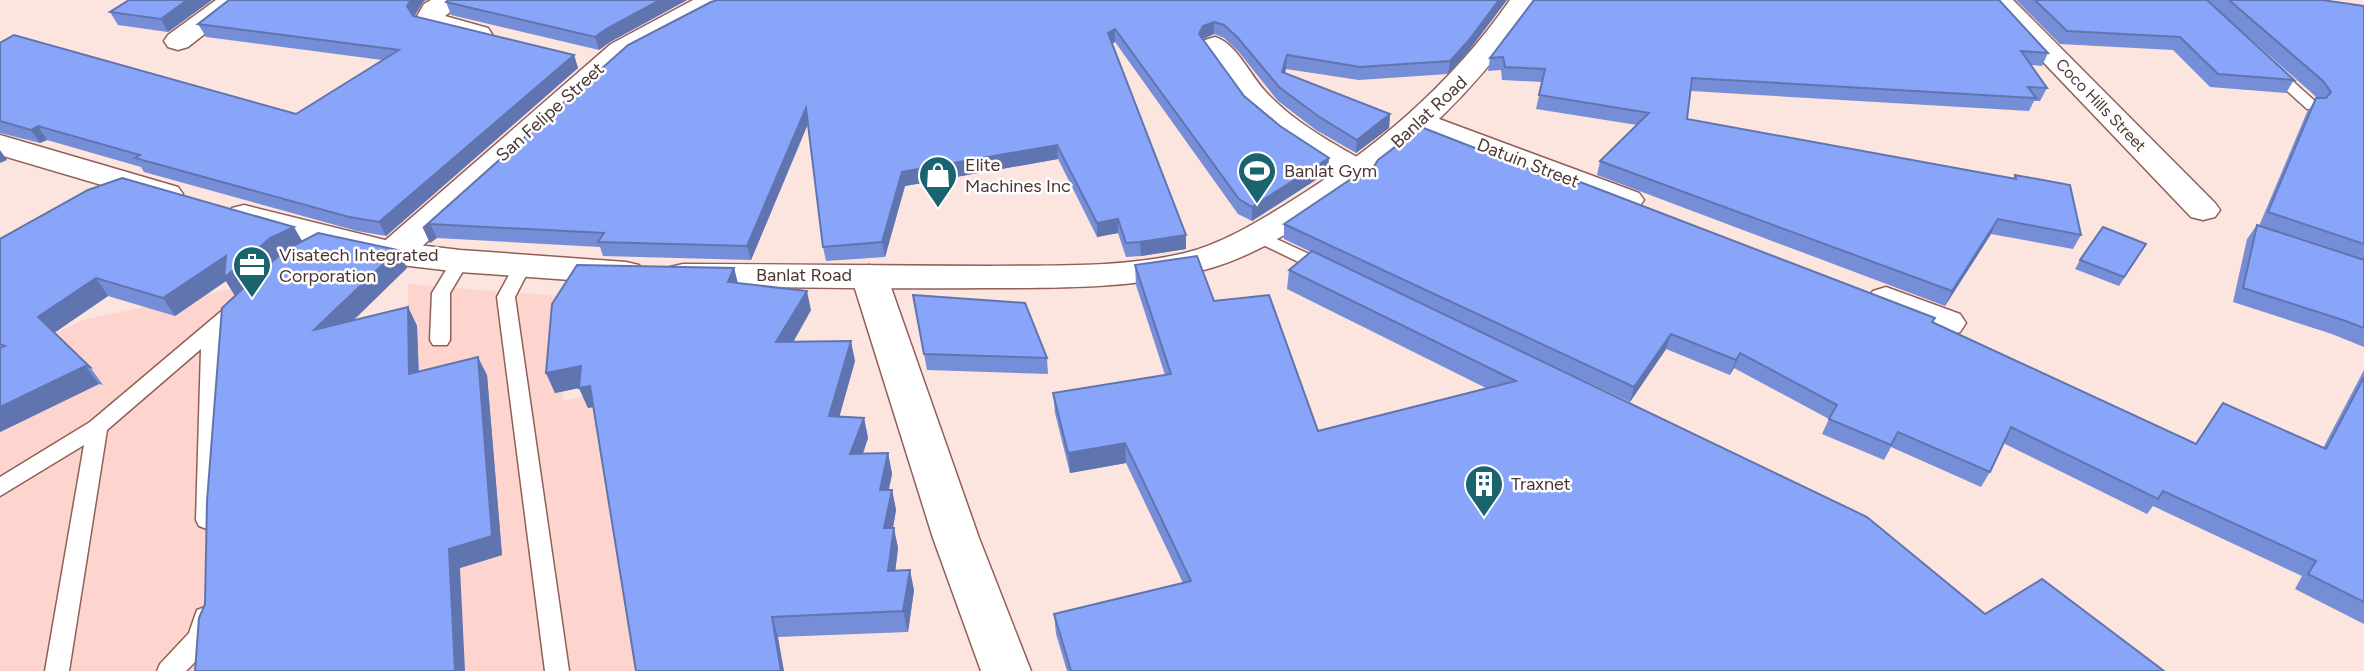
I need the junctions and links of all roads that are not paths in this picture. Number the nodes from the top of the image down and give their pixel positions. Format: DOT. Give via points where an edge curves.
graph roads {
  1 [pos="234,0"];
  2 [pos="451,0"];
  3 [pos="725,0"];
  4 [pos="1524,0"];
  5 [pos="1998,0"];
  6 [pos="178,41"];
  7 [pos="506,41"];
  8 [pos="1215,46"];
  9 [pos="569,56"];
  10 [pos="2264,62"];
  11 [pos="604,64"];
  12 [pos="2312,106"];
  13 [pos="1423,122"];
  14 [pos="0,145"];
  15 [pos="1359,172"];
  16 [pos="126,184"];
  17 [pos="76,204"];
  18 [pos="1653,210"];
  19 [pos="2203,211"];
  20 [pos="1259,236"];
  21 [pos="393,253"];
  22 [pos="460,261"];
  23 [pos="522,266"];
  24 [pos="869,276"];
  25 [pos="1342,276"];
  26 [pos="1858,288"];
  27 [pos="252,294"];
  28 [pos="1947,323"];
  29 [pos="211,332"];
  30 [pos="440,340"];
  31 [pos="97,426"];
  32 [pos="0,488"];
  33 [pos="207,540"];
  34 [pos="206,596"];
  35 [pos="57,671"];
  36 [pos="169,671"];
  37 [pos="557,671"];
  38 [pos="1006,671"];
  1 -- 6 [label="street"];
  2 -- 7 [label="street" via="433,10 429,20"];
  3 -- 11 [label="street, San Felipe Street" via="703,6"];
  4 -- 13 [label="street, Banlat Road" via="1483,60"];
  5 -- 19 [label="street, Coco Hills Street"];
  8 -- 15 [label="street" via="1265,109"];
  9 -- 11 [label="street"];
  10 -- 12 [label="lane"];
  11 -- 21 [label="street, San Felipe Street"];
  13 -- 15 [label="street, Banlat Road"];
  13 -- 18 [label="street, Datuin Street"];
  14 -- 16 [label="street, Banlat Road"];
  15 -- 20 [label="street, Banlat Road"];
  16 -- 17 [label="street"];
  16 -- 21 [label="street, Banlat Road" via="204,204 322,244"];
  20 -- 24 [label="street, Banlat Road" via="1184,264 1118,272"];
  20 -- 25 [label="lane"];
  21 -- 22 [label="street, Banlat Road"];
  22 -- 23 [label="street, Banlat Road"];
  22 -- 30 [label="lane" via="441,293"];
  23 -- 24 [label="street, Banlat Road" via="640,274"];
  23 -- 37 [label="lane" via="506,297"];
  24 -- 38 [label="street" via="956,538"];
  26 -- 28 [label="street"];
  27 -- 29 [label="lane"];
  29 -- 31 [label="lane"];
  29 -- 33 [label="lane"];
  31 -- 32 [label="lane"];
  31 -- 35 [label="lane"];
  34 -- 36 [label="lane" via="205,623 191,652"];
}
